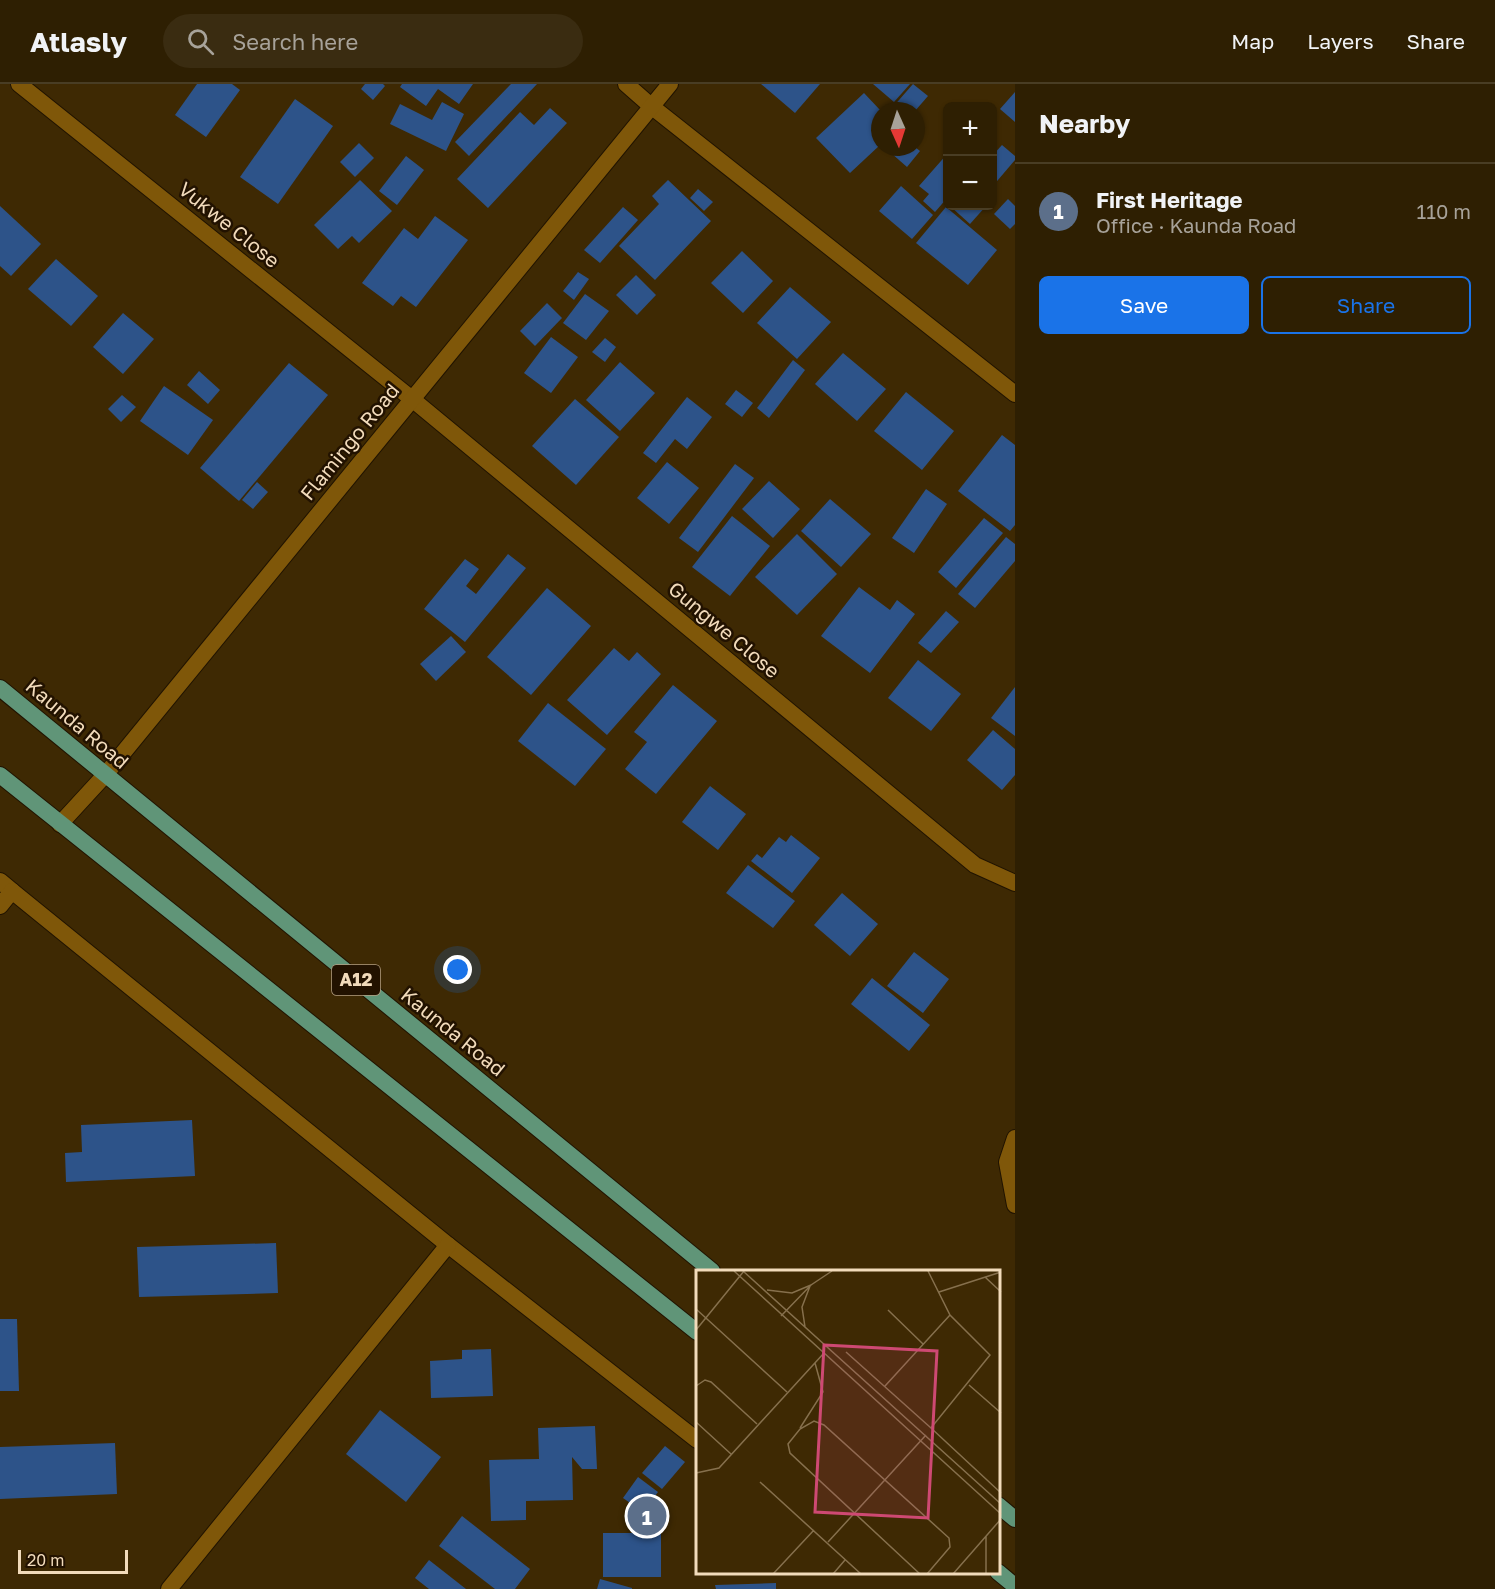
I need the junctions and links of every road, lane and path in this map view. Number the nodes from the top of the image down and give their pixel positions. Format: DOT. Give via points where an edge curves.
graph roads {
  1 [pos="19,84"];
  2 [pos="626,84"];
  3 [pos="670,84"];
  4 [pos="651,106"];
  5 [pos="1015,394"];
  6 [pos="412,399"];
  7 [pos="0,688"];
  8 [pos="0,775"];
  9 [pos="105,775"];
  10 [pos="60,824"];
  11 [pos="1015,883"];
  12 [pos="6,886"];
  13 [pos="0,906"];
  14 [pos="1015,1138"];
  15 [pos="1015,1205"];
  16 [pos="448,1245"];
  17 [pos="711,1270"];
  18 [pos="696,1331"];
  19 [pos="696,1439"];
  20 [pos="1000,1506"];
  21 [pos="1015,1518"];
  22 [pos="1000,1573"];
  23 [pos="1015,1586"];
  24 [pos="169,1589"];
  1 -- 6 [label="street, Vukwe Close"];
  2 -- 4 [label="street"];
  3 -- 4 [label="street, Flamingo Road"];
  4 -- 5 [label="street"];
  4 -- 6 [label="street, Flamingo Road"];
  6 -- 9 [label="street, Flamingo Road"];
  6 -- 11 [label="street, Gungwe Close" via="975,865"];
  7 -- 9 [label="main road, Kaunda Road / A12"];
  8 -- 10 [label="main road"];
  9 -- 10 [label="street, Flamingo Road"];
  9 -- 17 [label="main road, Kaunda Road / A12"];
  10 -- 18 [label="main road"];
  12 -- 13 [label="street"];
  12 -- 16 [label="street"];
  14 -- 15 [label="street" via="1007,1162"];
  16 -- 19 [label="street"];
  16 -- 24 [label="street"];
  20 -- 21 [label="main road"];
  22 -- 23 [label="main road"];
}
